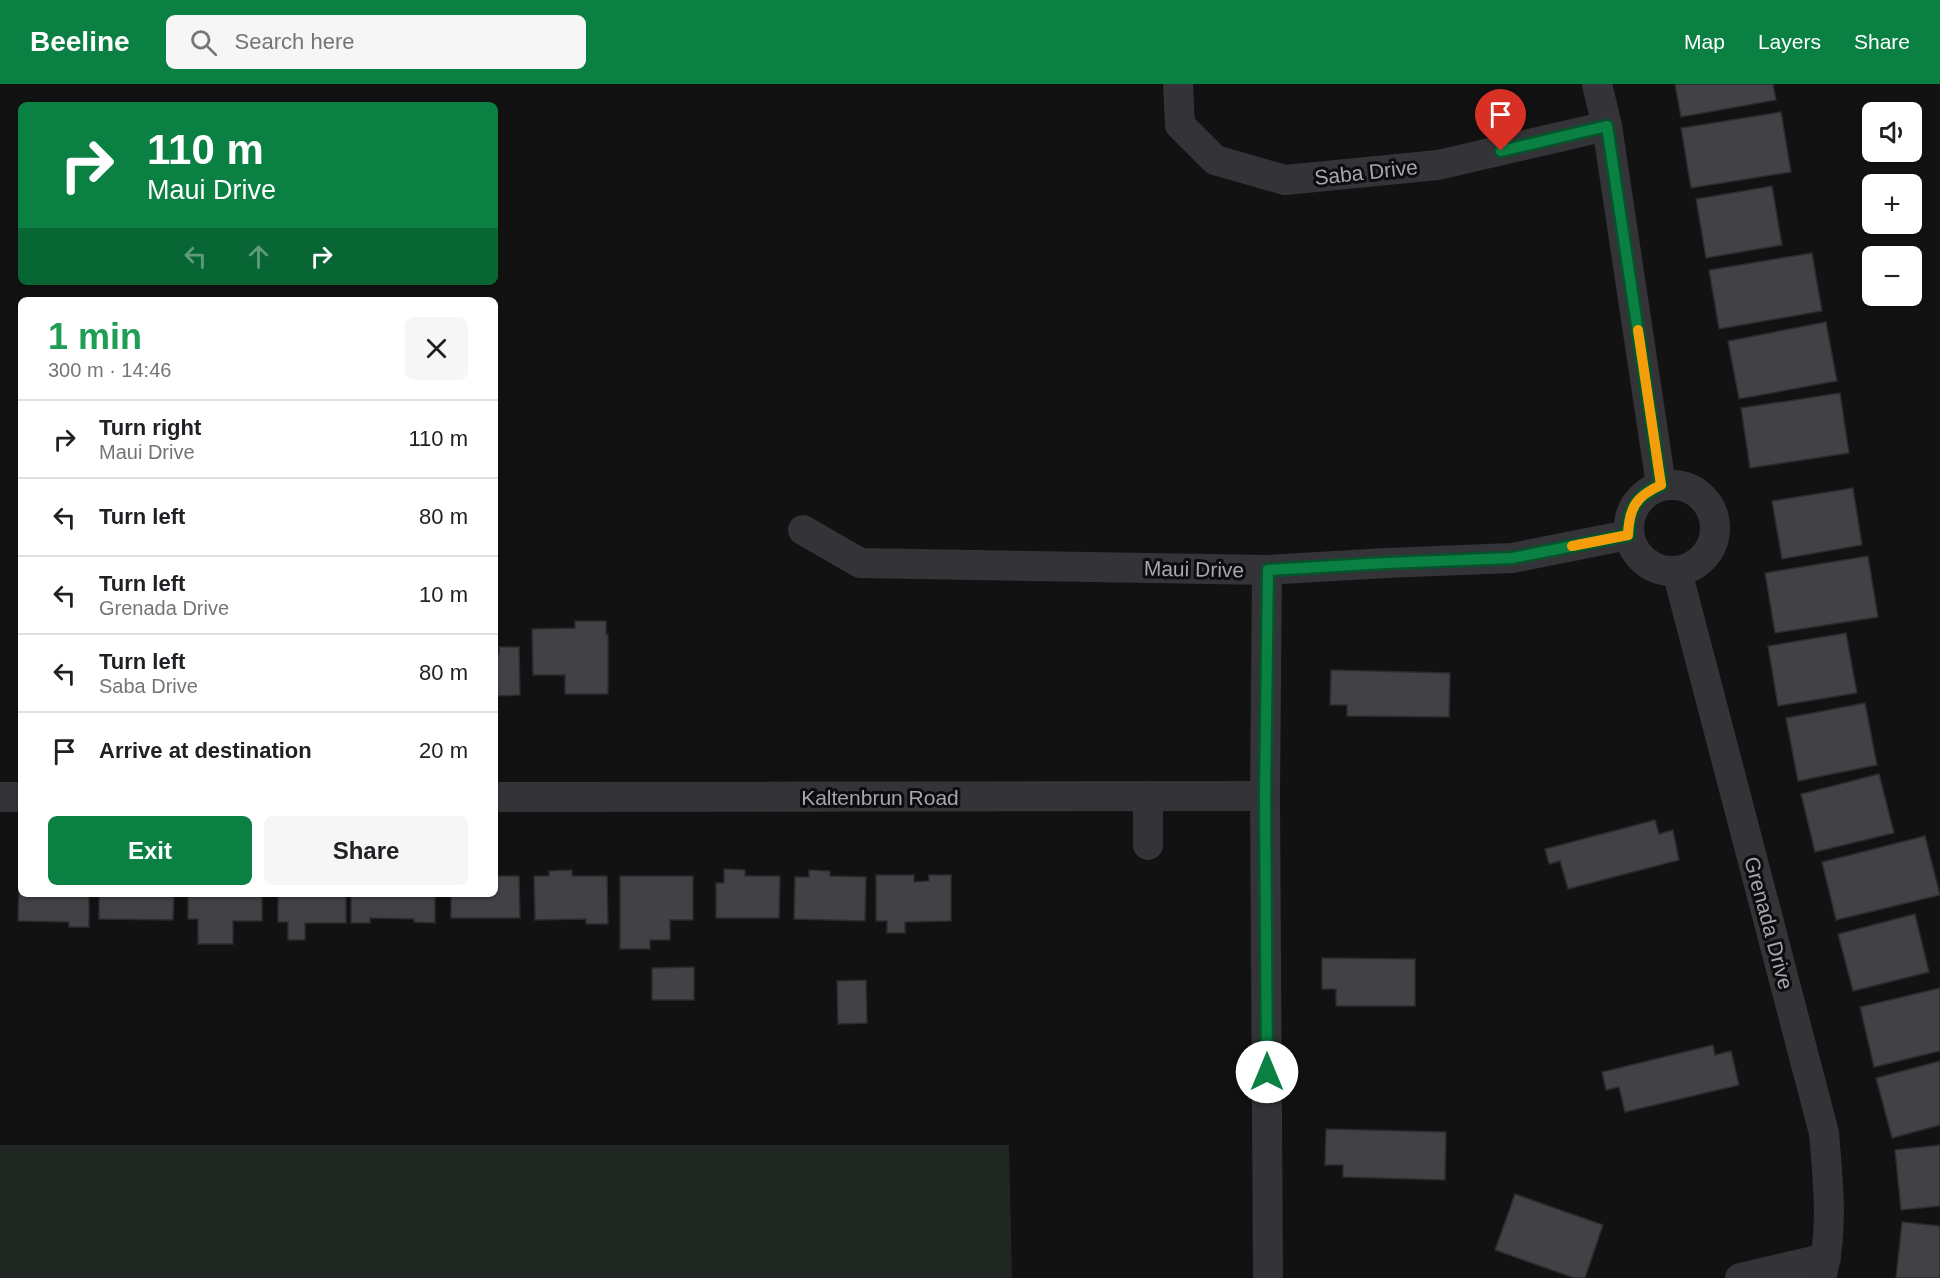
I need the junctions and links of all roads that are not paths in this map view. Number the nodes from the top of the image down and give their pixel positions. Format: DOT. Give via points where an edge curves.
graph roads {
  1 [pos="1178,84"];
  2 [pos="1597,84"];
  3 [pos="1607,126"];
  4 [pos="1661,485"];
  5 [pos="803,530"];
  6 [pos="1628,535"];
  7 [pos="1268,570"];
  8 [pos="1677,571"];
  9 [pos="1148,796"];
  10 [pos="1265,796"];
  11 [pos="0,797"];
  12 [pos="18,797"];
  13 [pos="498,797"];
  14 [pos="1148,845"];
  15 [pos="1824,1268"];
  16 [pos="1268,1278"];
  17 [pos="1740,1278"];
  1 -- 3 [label="street, Saba Drive" via="1180,125 1215,160 1285,180 1438,165"];
  2 -- 3 [label="street"];
  3 -- 4 [label="street"];
  4 -- 6 [label="street" via="1646,492 1635,504"];
  4 -- 8 [label="street" via="1679,484 1696,491 1708,503 1715,519 1715,537 1707,553 1694,565"];
  5 -- 7 [label="street, Maui Drive" via="860,563"];
  6 -- 7 [label="street, Maui Drive" via="1512,558"];
  6 -- 8 [label="street" via="1634,551 1645,563"];
  7 -- 10 [label="street"];
  8 -- 15 [label="street, Grenada Drive" via="1824,1133 1830,1200"];
  9 -- 10 [label="street, Kaltenbrun Road"];
  9 -- 13 [label="street, Kaltenbrun Road"];
  9 -- 14 [label="street"];
  10 -- 16 [label="street"];
  11 -- 12 [label="street"];
  15 -- 17 [label="street"];
}
